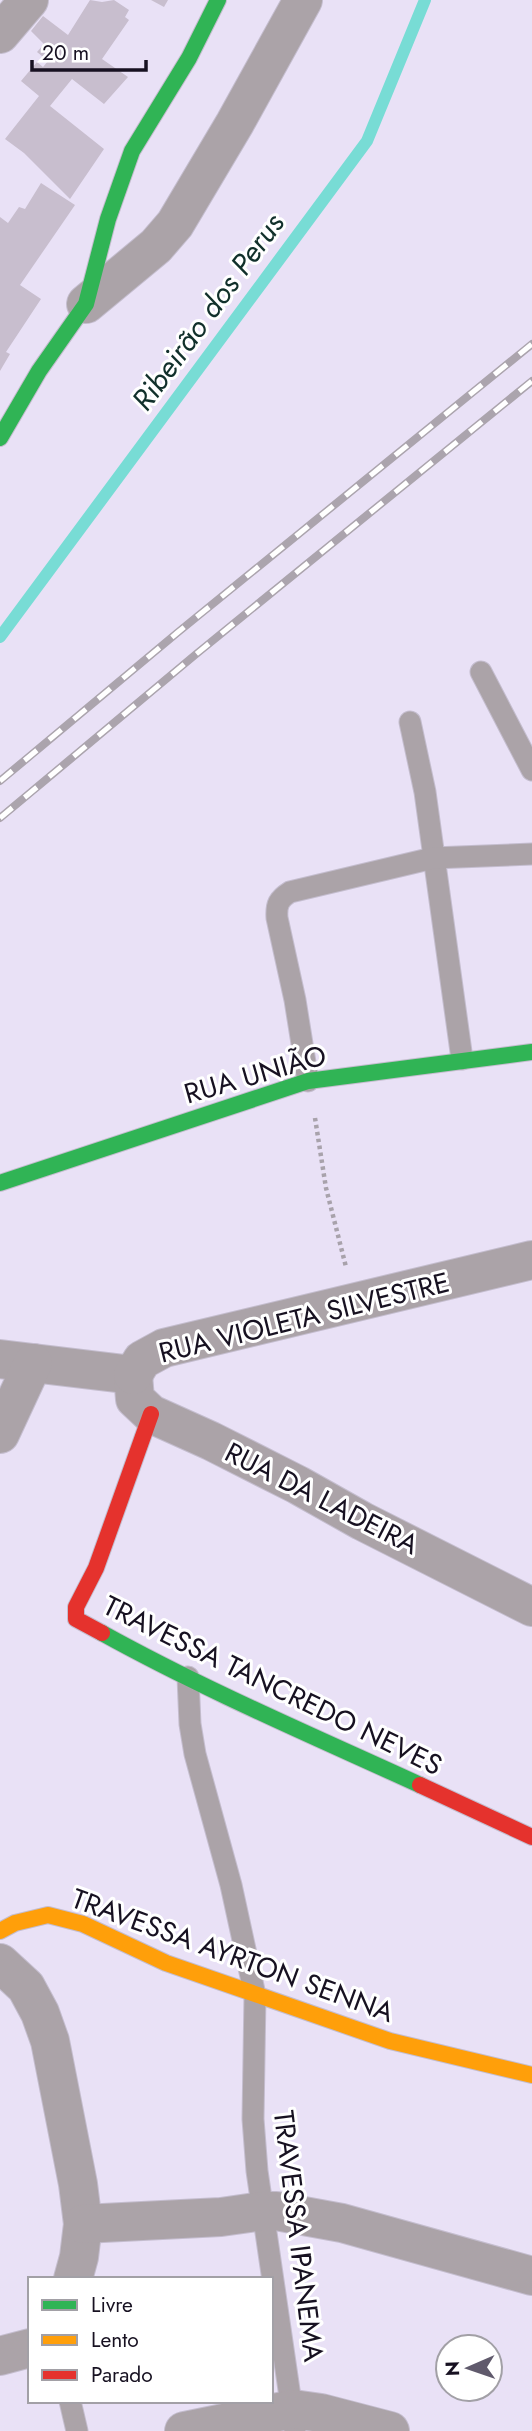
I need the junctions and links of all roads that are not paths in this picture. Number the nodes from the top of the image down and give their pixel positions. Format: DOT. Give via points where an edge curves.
graph roads {
  1 [pos="29,0"];
  2 [pos="218,0"];
  3 [pos="303,0"];
  4 [pos="0,34"];
  5 [pos="86,304"];
  6 [pos="0,438"];
  7 [pos="481,672"];
  8 [pos="410,722"];
  9 [pos="532,770"];
  10 [pos="532,854"];
  11 [pos="433,858"];
  12 [pos="532,1052"];
  13 [pos="462,1059"];
  14 [pos="308,1081"];
  15 [pos="0,1183"];
  16 [pos="532,1260"];
  17 [pos="17,1361"];
  18 [pos="133,1375"];
  19 [pos="151,1414"];
  20 [pos="0,1434"];
  21 [pos="532,1607"];
  22 [pos="188,1677"];
  23 [pos="532,1837"];
  24 [pos="0,1931"];
  25 [pos="0,1963"];
  26 [pos="255,1995"];
  27 [pos="532,2075"];
  28 [pos="263,2211"];
  29 [pos="83,2224"];
  30 [pos="532,2276"];
  31 [pos="74,2277"];
  32 [pos="273,2277"];
  33 [pos="273,2278"];
  34 [pos="28,2349"];
  35 [pos="0,2356"];
  36 [pos="70,2403"];
  37 [pos="294,2420"];
  38 [pos="77,2431"];
  39 [pos="184,2431"];
  40 [pos="390,2431"];
  1 -- 4 [label="street"];
  2 -- 5 [label="street" via="189,58 132,151"];
  3 -- 5 [label="street" via="175,224 156,246"];
  5 -- 6 [label="street"];
  7 -- 9 [label="lane"];
  8 -- 11 [label="lane"];
  10 -- 11 [label="lane"];
  11 -- 13 [label="lane"];
  11 -- 14 [label="lane" via="290,892 278,902 277,918"];
  12 -- 13 [label="street, RUA UNIÃO"];
  13 -- 14 [label="street, RUA UNIÃO"];
  14 -- 15 [label="street, RUA UNIÃO"];
  16 -- 18 [label="street, RUA VIOLETA SILVESTRE" via="164,1348 142,1360"];
  17 -- 18 [label="street, RUA VIOLETA SILVESTRE"];
  17 -- 20 [label="street"];
  18 -- 19 [label="street" via="135,1399"];
  19 -- 21 [label="street, RUA DA LADEIRA"];
  19 -- 22 [label="street, TRAVESSA TANCREDO NEVES" via="75,1614 84,1624"];
  22 -- 23 [label="street, TRAVESSA TANCREDO NEVES"];
  22 -- 26 [label="lane, TRAVESSA IPANEMA" via="195,1754"];
  24 -- 26 [label="street, TRAVESSA AYRTON SENNA" via="48,1915 60,1918"];
  25 -- 29 [label="street" via="26,1987 50,2041"];
  26 -- 27 [label="street, TRAVESSA AYRTON SENNA" via="390,2041"];
  26 -- 28 [label="lane, TRAVESSA IPANEMA" via="253,2119"];
  28 -- 29 [label="street"];
  28 -- 30 [label="street" via="342,2223"];
  28 -- 32 [label="lane, TRAVESSA IPANEMA"];
  29 -- 31 [label="street"];
  33 -- 37 [label="lane, TRAVESSA IPANEMA"];
  34 -- 35 [label="street"];
  36 -- 38 [label="lane"];
  37 -- 39 [label="street"];
  37 -- 40 [label="street" via="321,2413"];
}
